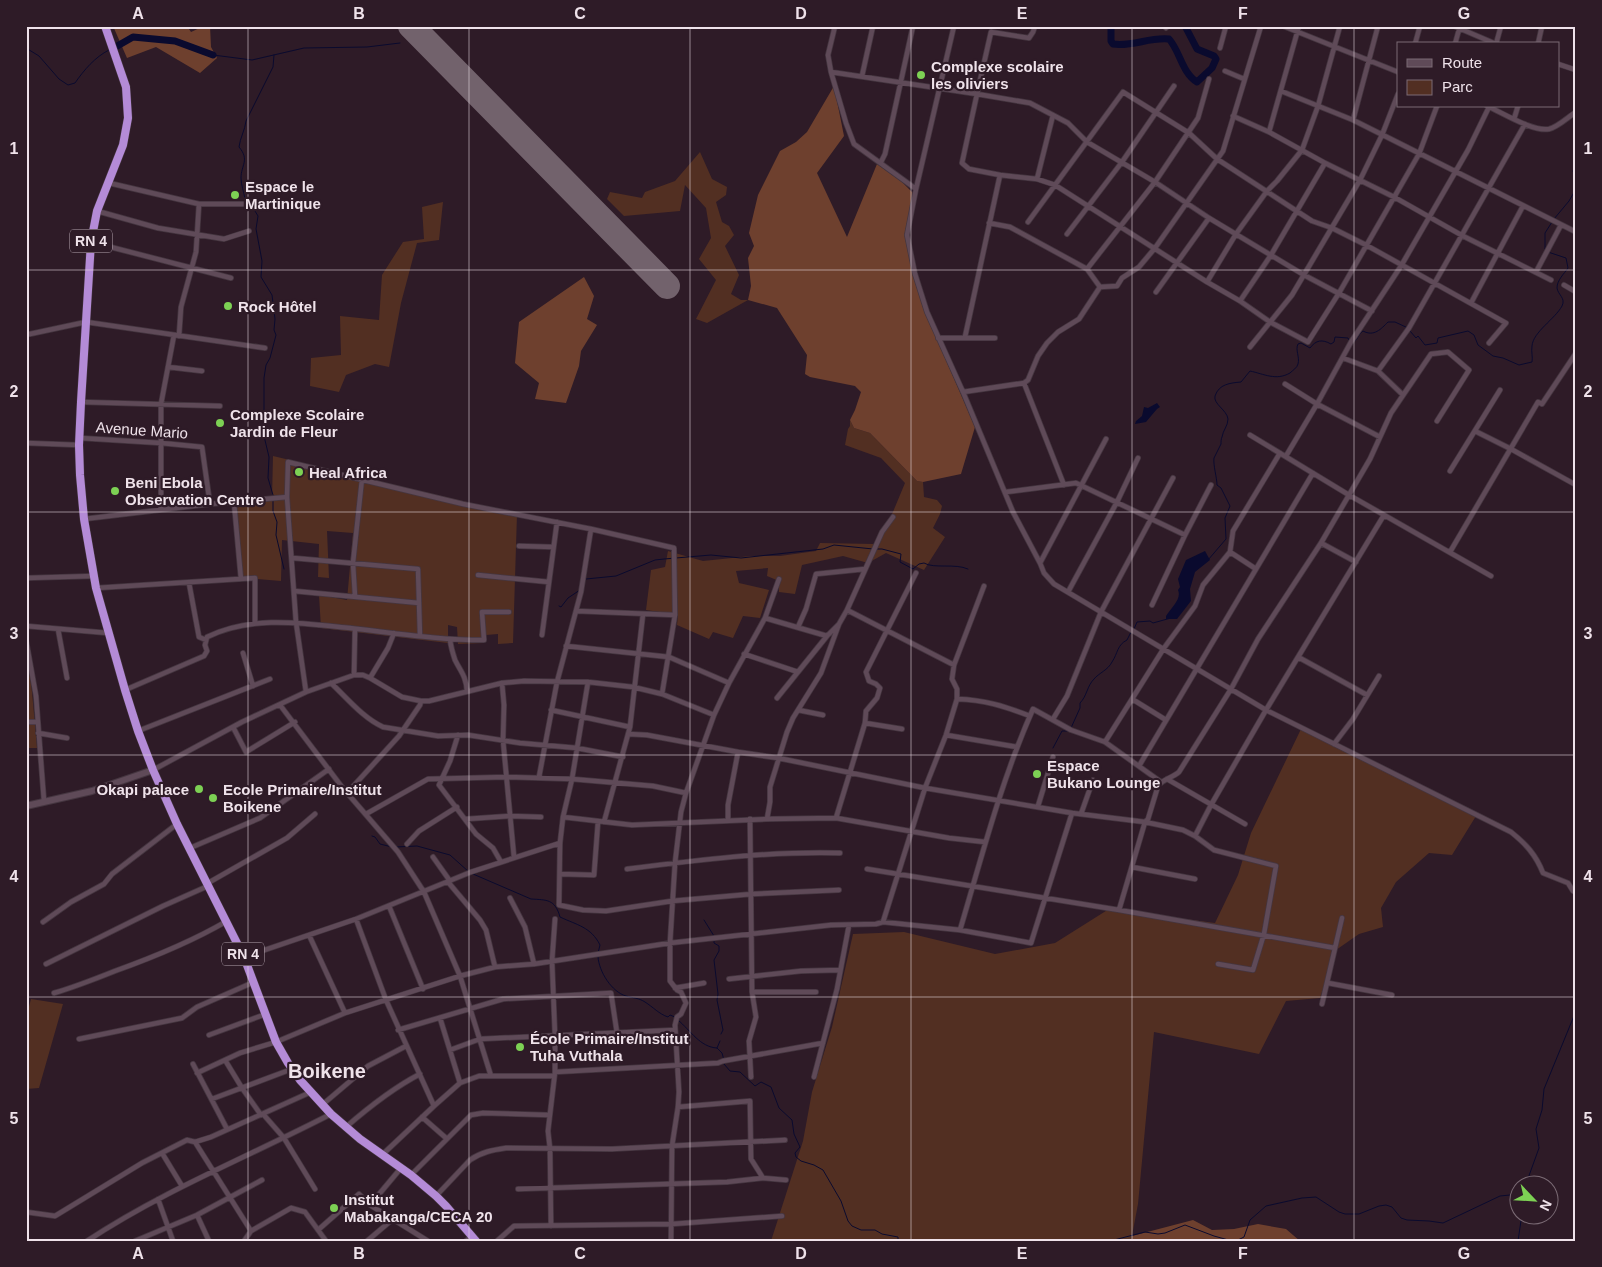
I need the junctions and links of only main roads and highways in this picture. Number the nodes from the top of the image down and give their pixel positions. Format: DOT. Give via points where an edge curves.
graph roads {
  1 [pos="105,26"];
  2 [pos="472,1239"];
  1 -- 2 [label="highway, RN 4" via="126,87 128,118 123,145 97,212 91,242 79,441 84,519 96,588 125,690 154,770 244,957 276,1042 292,1069 331,1114 436,1196"];
}
